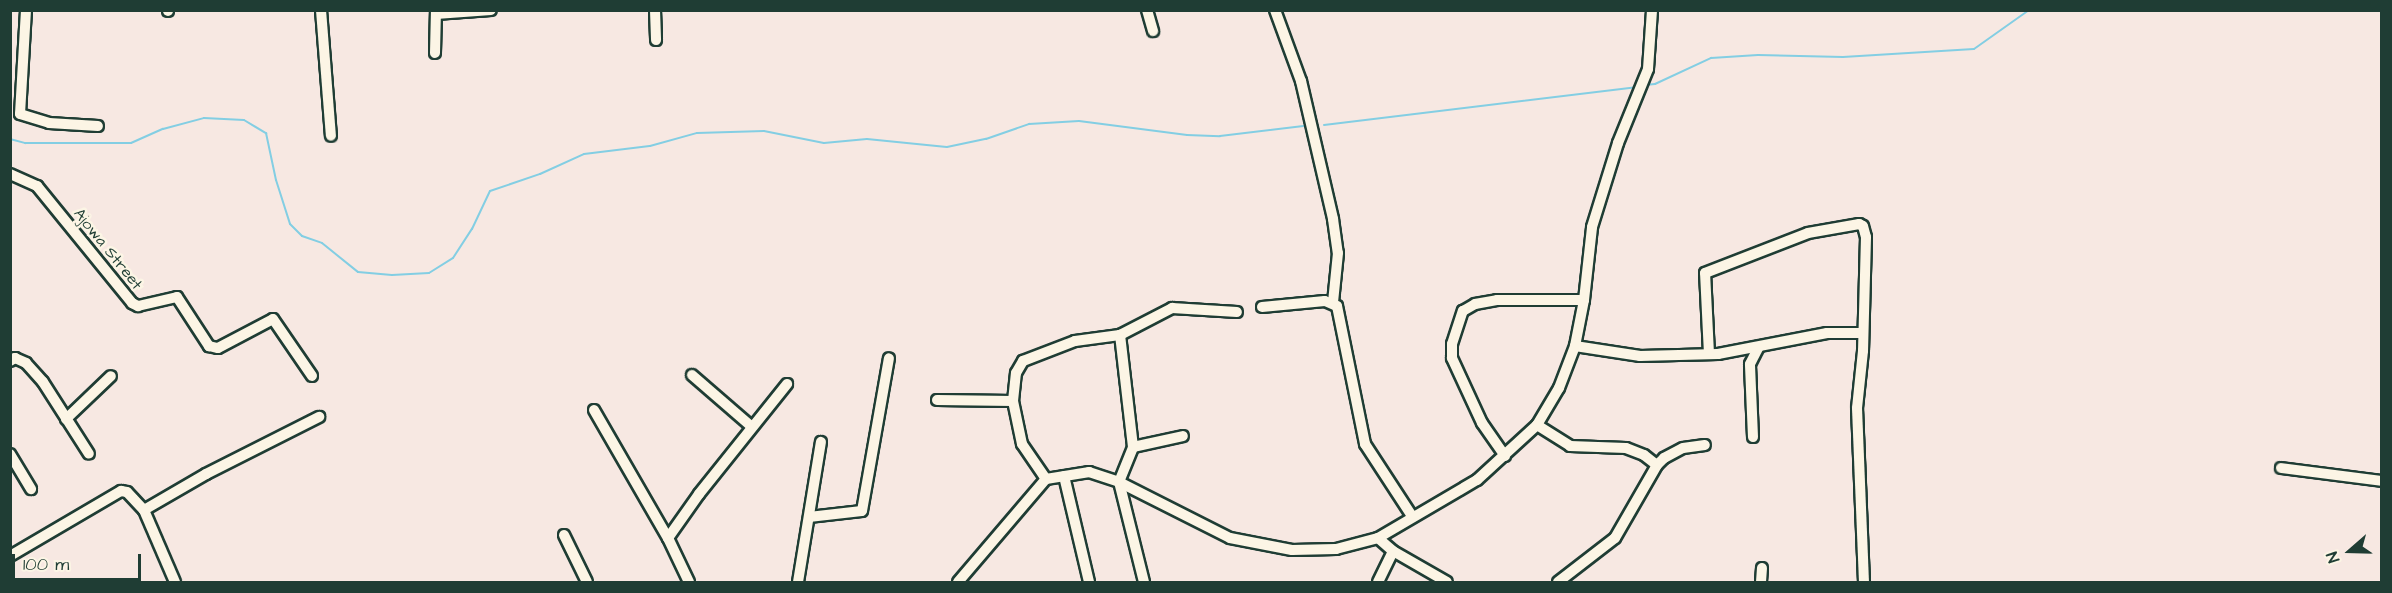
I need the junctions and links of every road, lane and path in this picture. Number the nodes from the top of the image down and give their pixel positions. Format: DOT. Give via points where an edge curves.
graph roads {
  1 [pos="26,10"];
  2 [pos="321,10"];
  3 [pos="491,10"];
  4 [pos="655,10"];
  5 [pos="1147,10"];
  6 [pos="1275,10"];
  7 [pos="436,12"];
  8 [pos="1652,12"];
  9 [pos="1153,32"];
  10 [pos="656,40"];
  11 [pos="435,53"];
  12 [pos="98,126"];
  13 [pos="331,136"];
  14 [pos="10,174"];
  15 [pos="1584,300"];
  16 [pos="1333,302"];
  17 [pos="1262,306"];
  18 [pos="1237,312"];
  19 [pos="1863,333"];
  20 [pos="1120,335"];
  21 [pos="1575,346"];
  22 [pos="1758,348"];
  23 [pos="1709,354"];
  24 [pos="888,358"];
  25 [pos="10,361"];
  26 [pos="692,375"];
  27 [pos="111,376"];
  28 [pos="312,376"];
  29 [pos="787,384"];
  30 [pos="937,400"];
  31 [pos="1013,400"];
  32 [pos="594,410"];
  33 [pos="319,417"];
  34 [pos="66,419"];
  35 [pos="1537,425"];
  36 [pos="752,427"];
  37 [pos="1183,436"];
  38 [pos="1753,437"];
  39 [pos="821,442"];
  40 [pos="1705,445"];
  41 [pos="1132,447"];
  42 [pos="10,454"];
  43 [pos="88,454"];
  44 [pos="1505,456"];
  45 [pos="1657,465"];
  46 [pos="2281,468"];
  47 [pos="1064,476"];
  48 [pos="1046,479"];
  49 [pos="2382,481"];
  50 [pos="1119,482"];
  51 [pos="31,489"];
  52 [pos="144,510"];
  53 [pos="1412,516"];
  54 [pos="809,518"];
  55 [pos="564,535"];
  56 [pos="668,538"];
  57 [pos="1378,538"];
  58 [pos="1393,551"];
  59 [pos="10,556"];
  60 [pos="1762,568"];
  61 [pos="962,580"];
  62 [pos="175,582"];
  63 [pos="587,582"];
  64 [pos="688,582"];
  65 [pos="798,582"];
  66 [pos="1089,582"];
  67 [pos="1144,582"];
  68 [pos="1378,582"];
  69 [pos="1447,582"];
  70 [pos="1558,582"];
  71 [pos="1761,582"];
  72 [pos="1864,582"];
  1 -- 12 [label="street" via="21,114 49,123"];
  2 -- 13 [label="street"];
  3 -- 7 [label="street"];
  4 -- 10 [label="street"];
  5 -- 9 [label="street"];
  6 -- 16 [label="street" via="1301,81 1333,219 1338,253"];
  7 -- 11 [label="street"];
  8 -- 15 [label="street" via="1648,69 1618,143 1592,227"];
  14 -- 28 [label="street, Ajowa Street" via="38,186 132,303 138,306 177,297 209,346 218,348 273,319"];
  15 -- 21 [label="street"];
  15 -- 44 [label="street" via="1497,300 1463,311 1452,344 1452,358 1482,423"];
  16 -- 17 [label="street"];
  16 -- 53 [label="street" via="1339,311 1365,444"];
  18 -- 20 [label="street" via="1172,308"];
  19 -- 22 [label="street" via="1827,333"];
  19 -- 23 [label="street" via="1866,237 1859,224 1808,233 1705,273"];
  19 -- 72 [label="street" via="1857,408"];
  20 -- 31 [label="street" via="1075,341 1023,361 1016,373"];
  20 -- 41 [label="street"];
  21 -- 23 [label="street" via="1640,356"];
  21 -- 35 [label="street" via="1559,388"];
  22 -- 23 [label="street"];
  22 -- 38 [label="street" via="1750,364"];
  24 -- 54 [label="street" via="862,511"];
  25 -- 34 [label="street" via="15,358 26,363 49,389"];
  26 -- 36 [label="street"];
  27 -- 34 [label="street"];
  29 -- 36 [label="street"];
  30 -- 31 [label="street"];
  31 -- 48 [label="street" via="1022,444"];
  32 -- 56 [label="street"];
  33 -- 52 [label="street"];
  34 -- 43 [label="street"];
  35 -- 44 [label="street"];
  35 -- 45 [label="street" via="1565,444 1626,448"];
  36 -- 56 [label="street"];
  37 -- 41 [label="street"];
  39 -- 54 [label="street"];
  40 -- 45 [label="street" via="1683,448"];
  41 -- 50 [label="street"];
  42 -- 51 [label="street"];
  44 -- 53 [label="street" via="1477,480"];
  45 -- 70 [label="street" via="1615,538"];
  46 -- 49 [label="street"];
  47 -- 48 [label="street"];
  47 -- 50 [label="street" via="1089,472"];
  47 -- 66 [label="street"];
  48 -- 61 [label="street"];
  50 -- 57 [label="street" via="1230,538 1292,550 1336,549"];
  50 -- 67 [label="street"];
  52 -- 59 [label="street" via="127,492 121,491"];
  52 -- 62 [label="street"];
  53 -- 57 [label="street"];
  54 -- 65 [label="street"];
  55 -- 63 [label="street"];
  56 -- 64 [label="street"];
  57 -- 58 [label="street"];
  58 -- 68 [label="street"];
  58 -- 69 [label="street"];
  60 -- 71 [label="street"];
}
